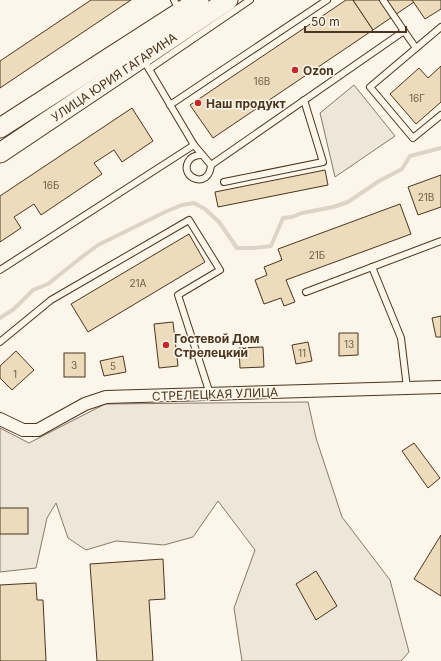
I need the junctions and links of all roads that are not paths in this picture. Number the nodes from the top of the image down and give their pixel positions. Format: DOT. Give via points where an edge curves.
graph roads {
  1 [pos="199,0"];
  2 [pos="228,0"];
  3 [pos="250,0"];
  4 [pos="327,0"];
  5 [pos="384,0"];
  6 [pos="177,6"];
  7 [pos="441,27"];
  8 [pos="404,31"];
  9 [pos="416,48"];
  10 [pos="145,64"];
  11 [pos="304,100"];
  12 [pos="170,105"];
  13 [pos="441,116"];
  14 [pos="0,128"];
  15 [pos="194,145"];
  16 [pos="0,153"];
  17 [pos="202,155"];
  18 [pos="211,165"];
  19 [pos="224,182"];
  20 [pos="441,241"];
  21 [pos="372,267"];
  22 [pos="0,270"];
  23 [pos="306,292"];
  24 [pos="0,342"];
  25 [pos="441,387"];
  26 [pos="408,388"];
  27 [pos="210,394"];
  28 [pos="0,419"];
  1 -- 6 [label="main road, УЛИЦА ЮРИЯ ГАГАРИНА"];
  2 -- 10 [label="main road, УЛИЦА ЮРИЯ ГАГАРИНА"];
  3 -- 10 [label="lane"];
  4 -- 12 [label="lane"];
  5 -- 8 [label="lane"];
  6 -- 14 [label="main road, УЛИЦА ЮРИЯ ГАГАРИНА"];
  7 -- 9 [label="lane"];
  8 -- 9 [label="lane"];
  8 -- 11 [label="lane"];
  9 -- 13 [label="lane" via="370,87 413,138"];
  10 -- 12 [label="lane"];
  10 -- 16 [label="main road, УЛИЦА ЮРИЯ ГАГАРИНА"];
  11 -- 18 [label="lane"];
  11 -- 19 [label="lane" via="323,162"];
  12 -- 15 [label="lane"];
  15 -- 17 [label="lane"];
  15 -- 22 [label="lane"];
  17 -- 18 [label="lane"];
  17 -- 18 [label="lane" via="190,158 187,164 190,176 195,179 207,176"];
  20 -- 21 [label="lane"];
  21 -- 23 [label="lane"];
  21 -- 26 [label="lane" via="401,338"];
  24 -- 27 [label="lane" via="51,300 189,220 220,270 178,295"];
  25 -- 26 [label="street, СТРЕЛЕЦКАЯ УЛИЦА"];
  26 -- 27 [label="street, СТРЕЛЕЦКАЯ УЛИЦА"];
  27 -- 28 [label="street, СТРЕЛЕЦКАЯ УЛИЦА" via="106,397 85,404 38,430 23,430"];
}
